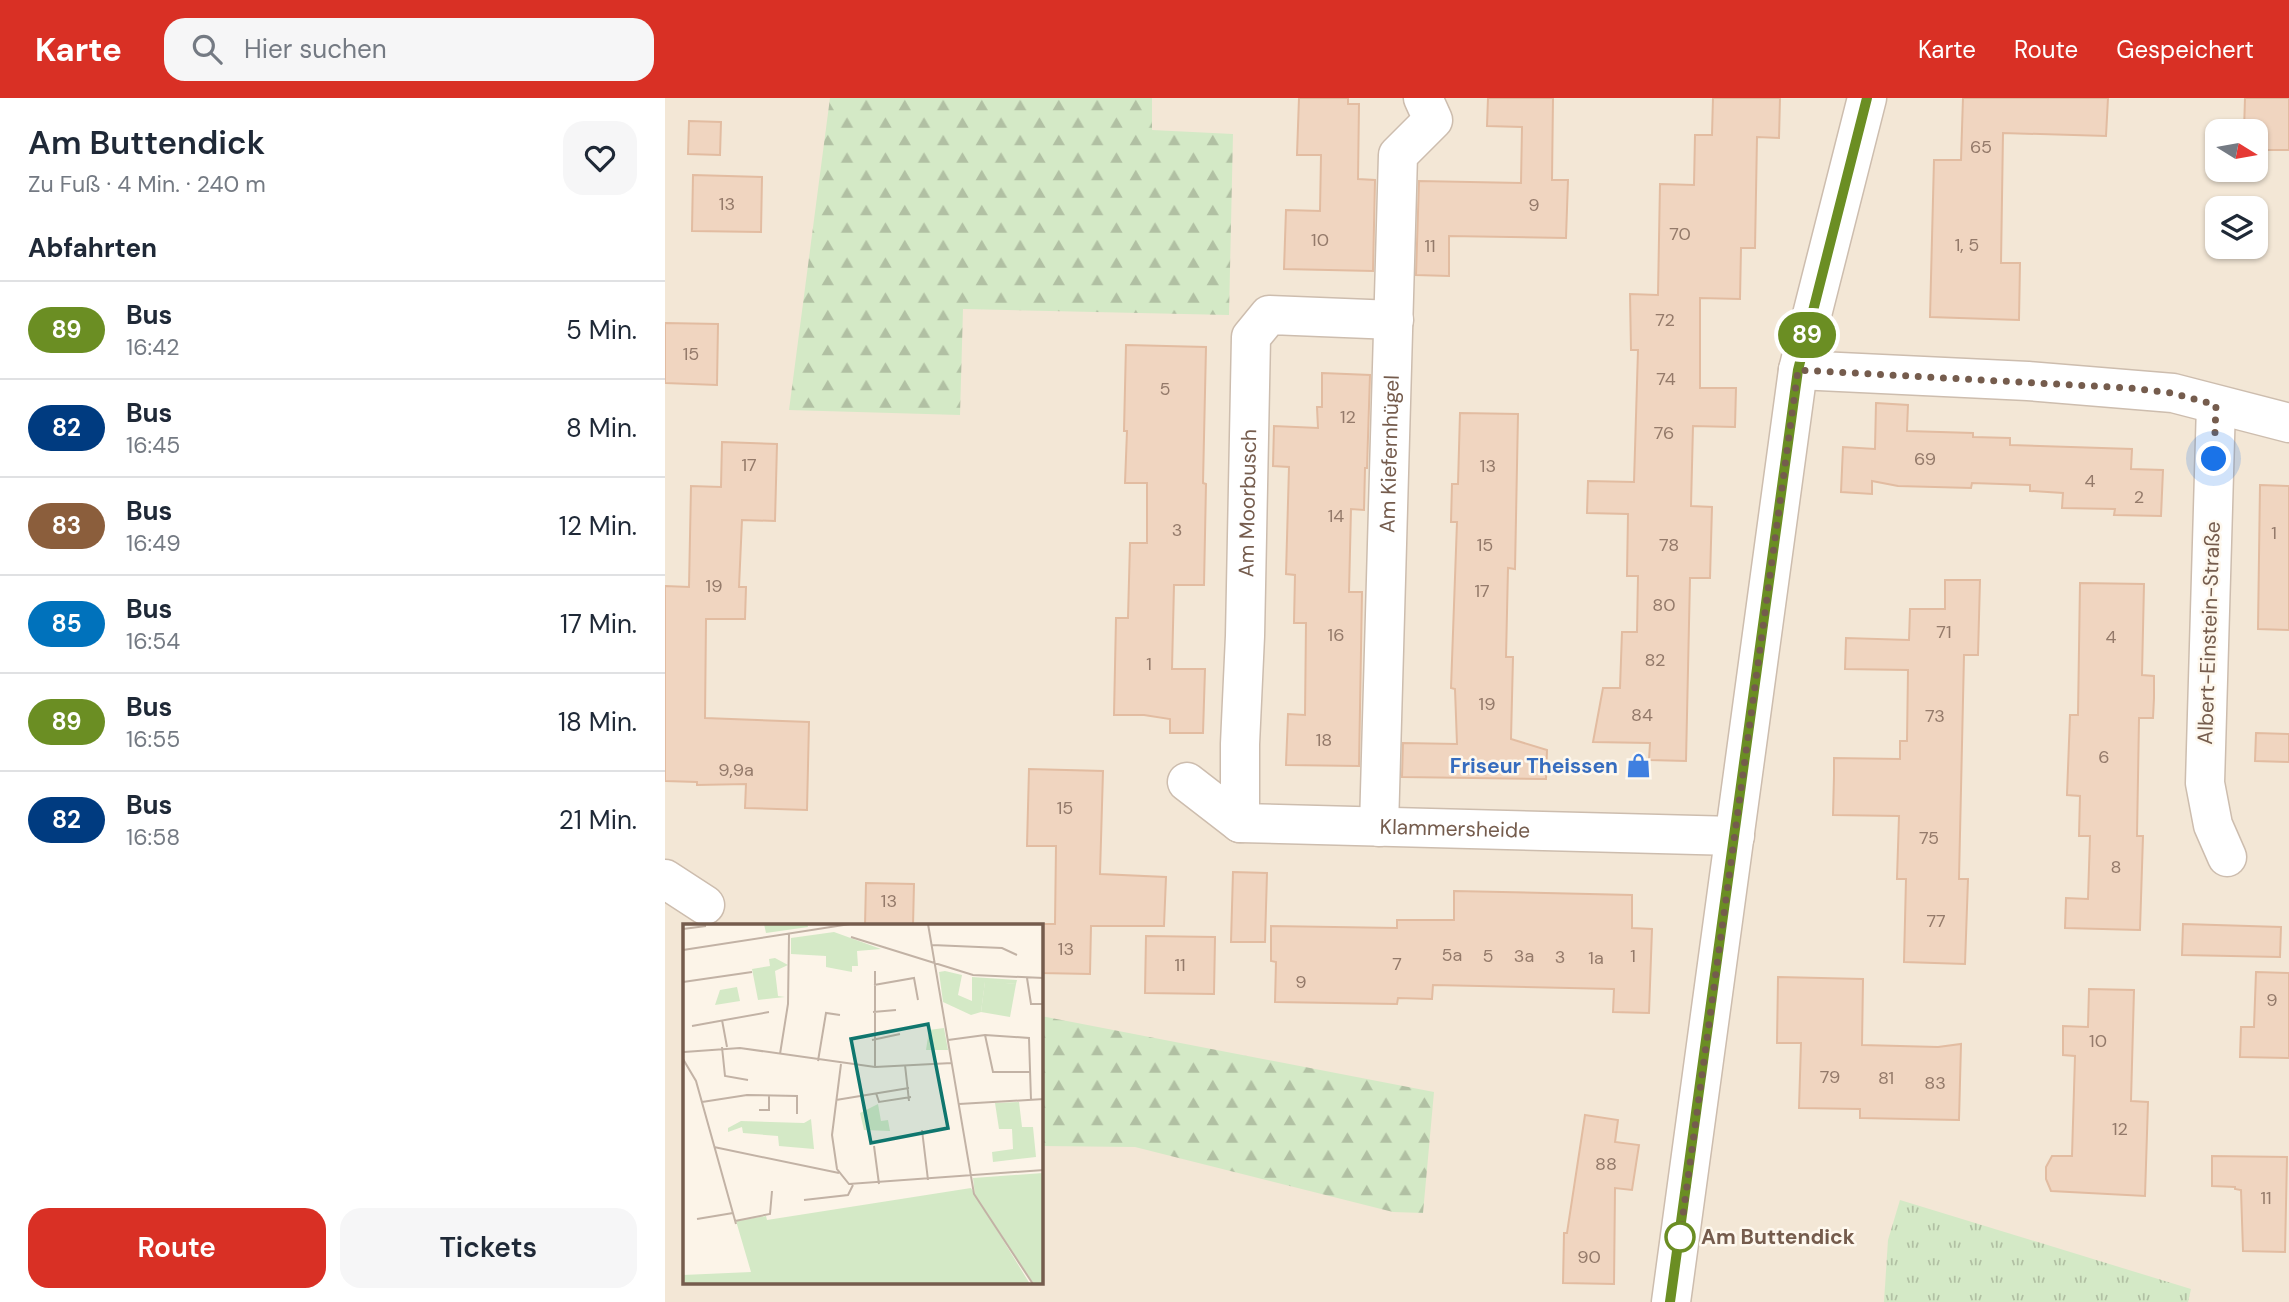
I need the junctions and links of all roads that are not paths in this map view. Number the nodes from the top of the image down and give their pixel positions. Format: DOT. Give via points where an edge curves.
graph roads {
  1 [pos="1423,98"];
  2 [pos="1867,98"];
  3 [pos="1394,320"];
  4 [pos="1798,370"];
  5 [pos="2216,405"];
  6 [pos="2289,423"];
  7 [pos="1187,782"];
  8 [pos="1240,823"];
  9 [pos="1379,827"];
  10 [pos="1735,836"];
  11 [pos="2227,857"];
  12 [pos="665,879"];
  13 [pos="705,905"];
  14 [pos="1671,1302"];
  1 -- 3 [label="street, Am Kiefernhügel" via="1433,120 1398,155"];
  2 -- 4 [label="street"];
  3 -- 8 [label="street, Am Moorbusch" via="1269,316 1251,337"];
  3 -- 9 [label="street, Am Kiefernhügel"];
  4 -- 5 [label="street" via="2129,388"];
  4 -- 10 [label="street"];
  5 -- 6 [label="street"];
  5 -- 11 [label="street, Albert-Einstein-Straße" via="2205,783 2213,825"];
  7 -- 8 [label="street"];
  8 -- 9 [label="street, Klammersheide"];
  9 -- 10 [label="street, Klammersheide"];
  10 -- 14 [label="street"];
  12 -- 13 [label="street"];
}
